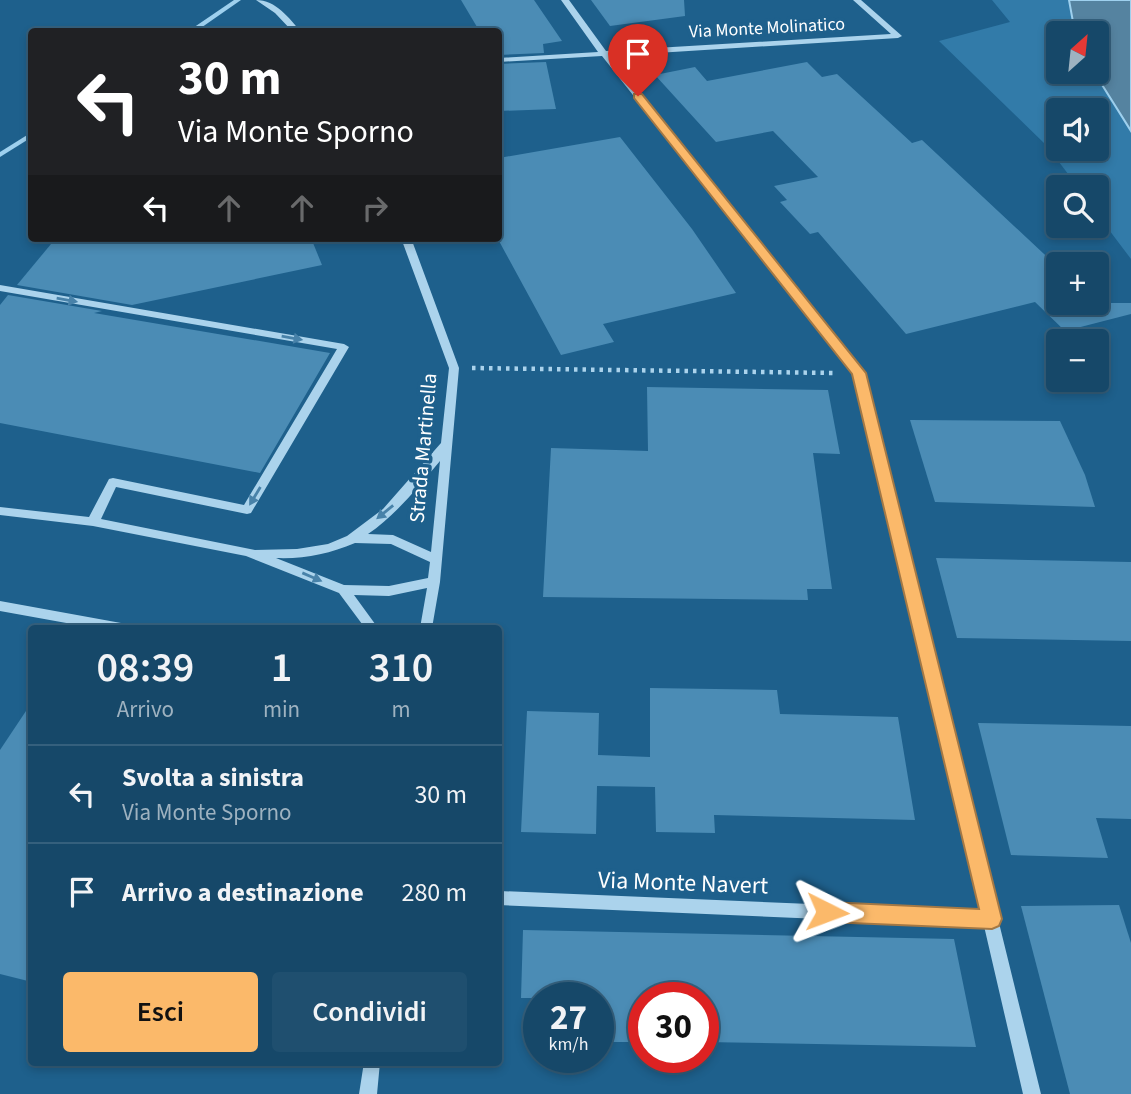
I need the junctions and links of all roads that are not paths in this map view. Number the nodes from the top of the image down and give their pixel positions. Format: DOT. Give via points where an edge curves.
graph roads {
  1 [pos="260,0"];
  2 [pos="565,0"];
  3 [pos="857,0"];
  4 [pos="294,28"];
  5 [pos="604,54"];
  6 [pos="502,60"];
  7 [pos="407,242"];
  8 [pos="0,288"];
  9 [pos="447,443"];
  10 [pos="0,511"];
  11 [pos="93,522"];
  12 [pos="354,538"];
  13 [pos="248,552"];
  14 [pos="435,559"];
  15 [pos="433,582"];
  16 [pos="343,590"];
  17 [pos="0,606"];
  18 [pos="104,625"];
  19 [pos="370,625"];
  20 [pos="426,625"];
  21 [pos="502,898"];
  22 [pos="992,919"];
  23 [pos="372,1066"];
  24 [pos="369,1094"];
  25 [pos="1032,1094"];
  1 -- 4 [label="street"];
  2 -- 5 [label="street"];
  3 -- 5 [label="street, Via Monte Molinatico" via="898,36"];
  5 -- 6 [label="street, Via Monte Molinatico"];
  5 -- 22 [label="street" via="859,373"];
  7 -- 9 [label="street, Strada Martinella" via="454,368"];
  8 -- 11 [label="street, one-way" via="344,347 247,510 113,482"];
  9 -- 12 [label="street, one-way" via="409,493"];
  9 -- 14 [label="street, Strada Martinella"];
  10 -- 11 [label="street"];
  11 -- 13 [label="street"];
  12 -- 13 [label="street" via="309,553"];
  12 -- 14 [label="street" via="393,540"];
  13 -- 16 [label="street, one-way"];
  14 -- 15 [label="street, Strada Martinella"];
  15 -- 16 [label="street" via="389,591"];
  15 -- 20 [label="street, Strada Martinella"];
  16 -- 19 [label="street"];
  17 -- 18 [label="street"];
  21 -- 22 [label="street, Via Monte Navert"];
  22 -- 25 [label="street"];
  23 -- 24 [label="street"];
}
